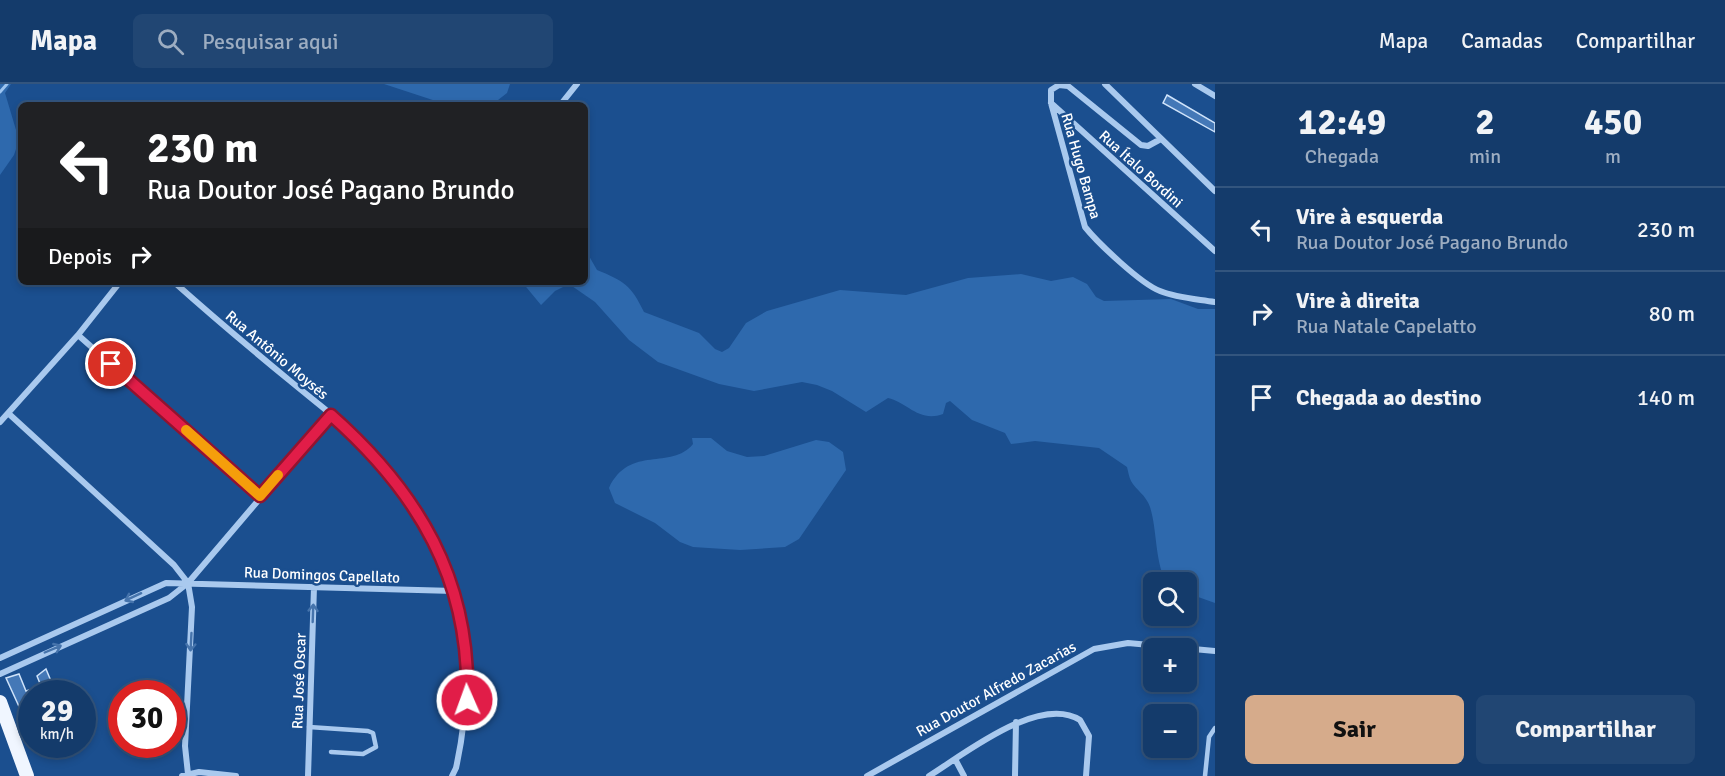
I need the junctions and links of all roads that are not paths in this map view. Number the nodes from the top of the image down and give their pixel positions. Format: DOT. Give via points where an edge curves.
graph roads {
  1 [pos="577,84"];
  2 [pos="1105,84"];
  3 [pos="1195,84"];
  4 [pos="1215,96"];
  5 [pos="563,102"];
  6 [pos="1051,103"];
  7 [pos="1160,140"];
  8 [pos="1215,191"];
  9 [pos="1215,251"];
  10 [pos="118,285"];
  11 [pos="177,285"];
  12 [pos="1215,302"];
  13 [pos="78,335"];
  14 [pos="8,414"];
  15 [pos="331,415"];
  16 [pos="0,422"];
  17 [pos="260,496"];
  18 [pos="188,583"];
  19 [pos="314,587"];
  20 [pos="454,591"];
  21 [pos="1215,651"];
  22 [pos="0,658"];
  23 [pos="0,674"];
  24 [pos="0,702"];
  25 [pos="1016,722"];
  26 [pos="309,727"];
  27 [pos="1215,728"];
  28 [pos="331,752"];
  29 [pos="956,759"];
  30 [pos="185,775"];
  31 [pos="27,776"];
  32 [pos="236,776"];
  33 [pos="308,776"];
  34 [pos="452,776"];
  35 [pos="867,776"];
  36 [pos="929,776"];
  37 [pos="964,776"];
  38 [pos="1015,776"];
  39 [pos="1086,776"];
  40 [pos="1205,776"];
  1 -- 5 [label="street"];
  2 -- 7 [label="street"];
  3 -- 4 [label="street"];
  6 -- 7 [label="street, Rua Hugo Bampa" via="1052,90 1059,85 1068,86 1141,145"];
  6 -- 9 [label="street, Rua Ítalo Bordini"];
  6 -- 12 [label="street, Rua Hugo Bampa" via="1079,213 1093,238 1158,290"];
  7 -- 8 [label="street"];
  10 -- 13 [label="street"];
  11 -- 15 [label="street, Rua Antônio Moysés"];
  13 -- 14 [label="street"];
  13 -- 17 [label="street"];
  14 -- 16 [label="street"];
  14 -- 18 [label="street"];
  15 -- 17 [label="street"];
  15 -- 20 [label="street, Rua Antônio Moysés" via="377,457 413,505 426,525"];
  17 -- 18 [label="street"];
  18 -- 19 [label="street, Rua Domingos Capellato"];
  18 -- 22 [label="street, Rua Domingos Capellato, one-way" via="156,586"];
  23 -- 18 [label="street, one-way" via="169,598"];
  18 -- 30 [label="street, one-way" via="192,619"];
  19 -- 20 [label="street, Rua Domingos Capellato"];
  26 -- 19 [label="street, Rua José Oscar, one-way"];
  20 -- 34 [label="street, Rua Antônio Moysés" via="468,686 462,741"];
  21 -- 35 [label="street, Rua Doutor Alfredo Zacarias" via="1128,643 1094,649"];
  24 -- 31 [label="main road"];
  25 -- 29 [label="street"];
  25 -- 38 [label="street"];
  25 -- 39 [label="street" via="1064,714 1080,720 1089,736"];
  26 -- 28 [label="lane" via="368,731 377,741 368,753"];
  26 -- 33 [label="street, Rua José Oscar"];
  27 -- 40 [label="lane" via="1209,737"];
  29 -- 36 [label="street"];
  29 -- 37 [label="street"];
  30 -- 32 [label="street" via="212,772"];
}
